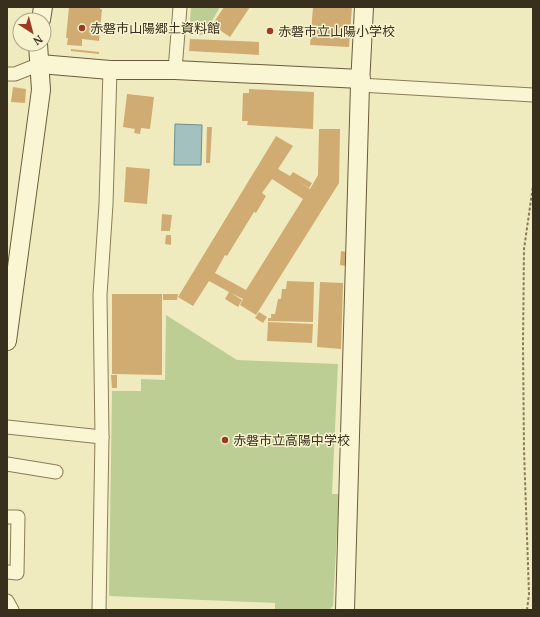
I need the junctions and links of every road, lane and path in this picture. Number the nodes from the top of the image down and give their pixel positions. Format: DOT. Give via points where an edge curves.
graph roads {
  1 [pos="180,7"];
  2 [pos="364,7"];
  3 [pos="39,52"];
  4 [pos="40,64"];
  5 [pos="110,70"];
  6 [pos="175,70"];
  7 [pos="7,74"];
  8 [pos="360,82"];
  9 [pos="533,95"];
  10 [pos="533,186"];
  11 [pos="12,264"];
  12 [pos="7,341"];
  13 [pos="7,428"];
  14 [pos="102,437"];
  15 [pos="7,464"];
  16 [pos="56,472"];
  17 [pos="7,517"];
  18 [pos="7,572"];
  19 [pos="7,601"];
  20 [pos="12,610"];
  21 [pos="99,610"];
  22 [pos="345,610"];
  23 [pos="527,610"];
  1 -- 6 [label="street"];
  2 -- 8 [label="street"];
  3 -- 4 [label="street"];
  4 -- 5 [label="street"];
  4 -- 7 [label="street" via="14,74"];
  4 -- 11 [label="street" via="41,90"];
  5 -- 6 [label="street"];
  5 -- 14 [label="street" via="100,295"];
  6 -- 8 [label="street"];
  8 -- 9 [label="street"];
  8 -- 22 [label="street"];
  10 -- 23 [label="path" via="524,248 524,450 529,594"];
  11 -- 12 [label="street"];
  13 -- 14 [label="street"];
  14 -- 21 [label="street"];
  15 -- 16 [label="street"];
  17 -- 18 [label="street" via="18,517 17,573"];
  19 -- 20 [label="street"];
}
